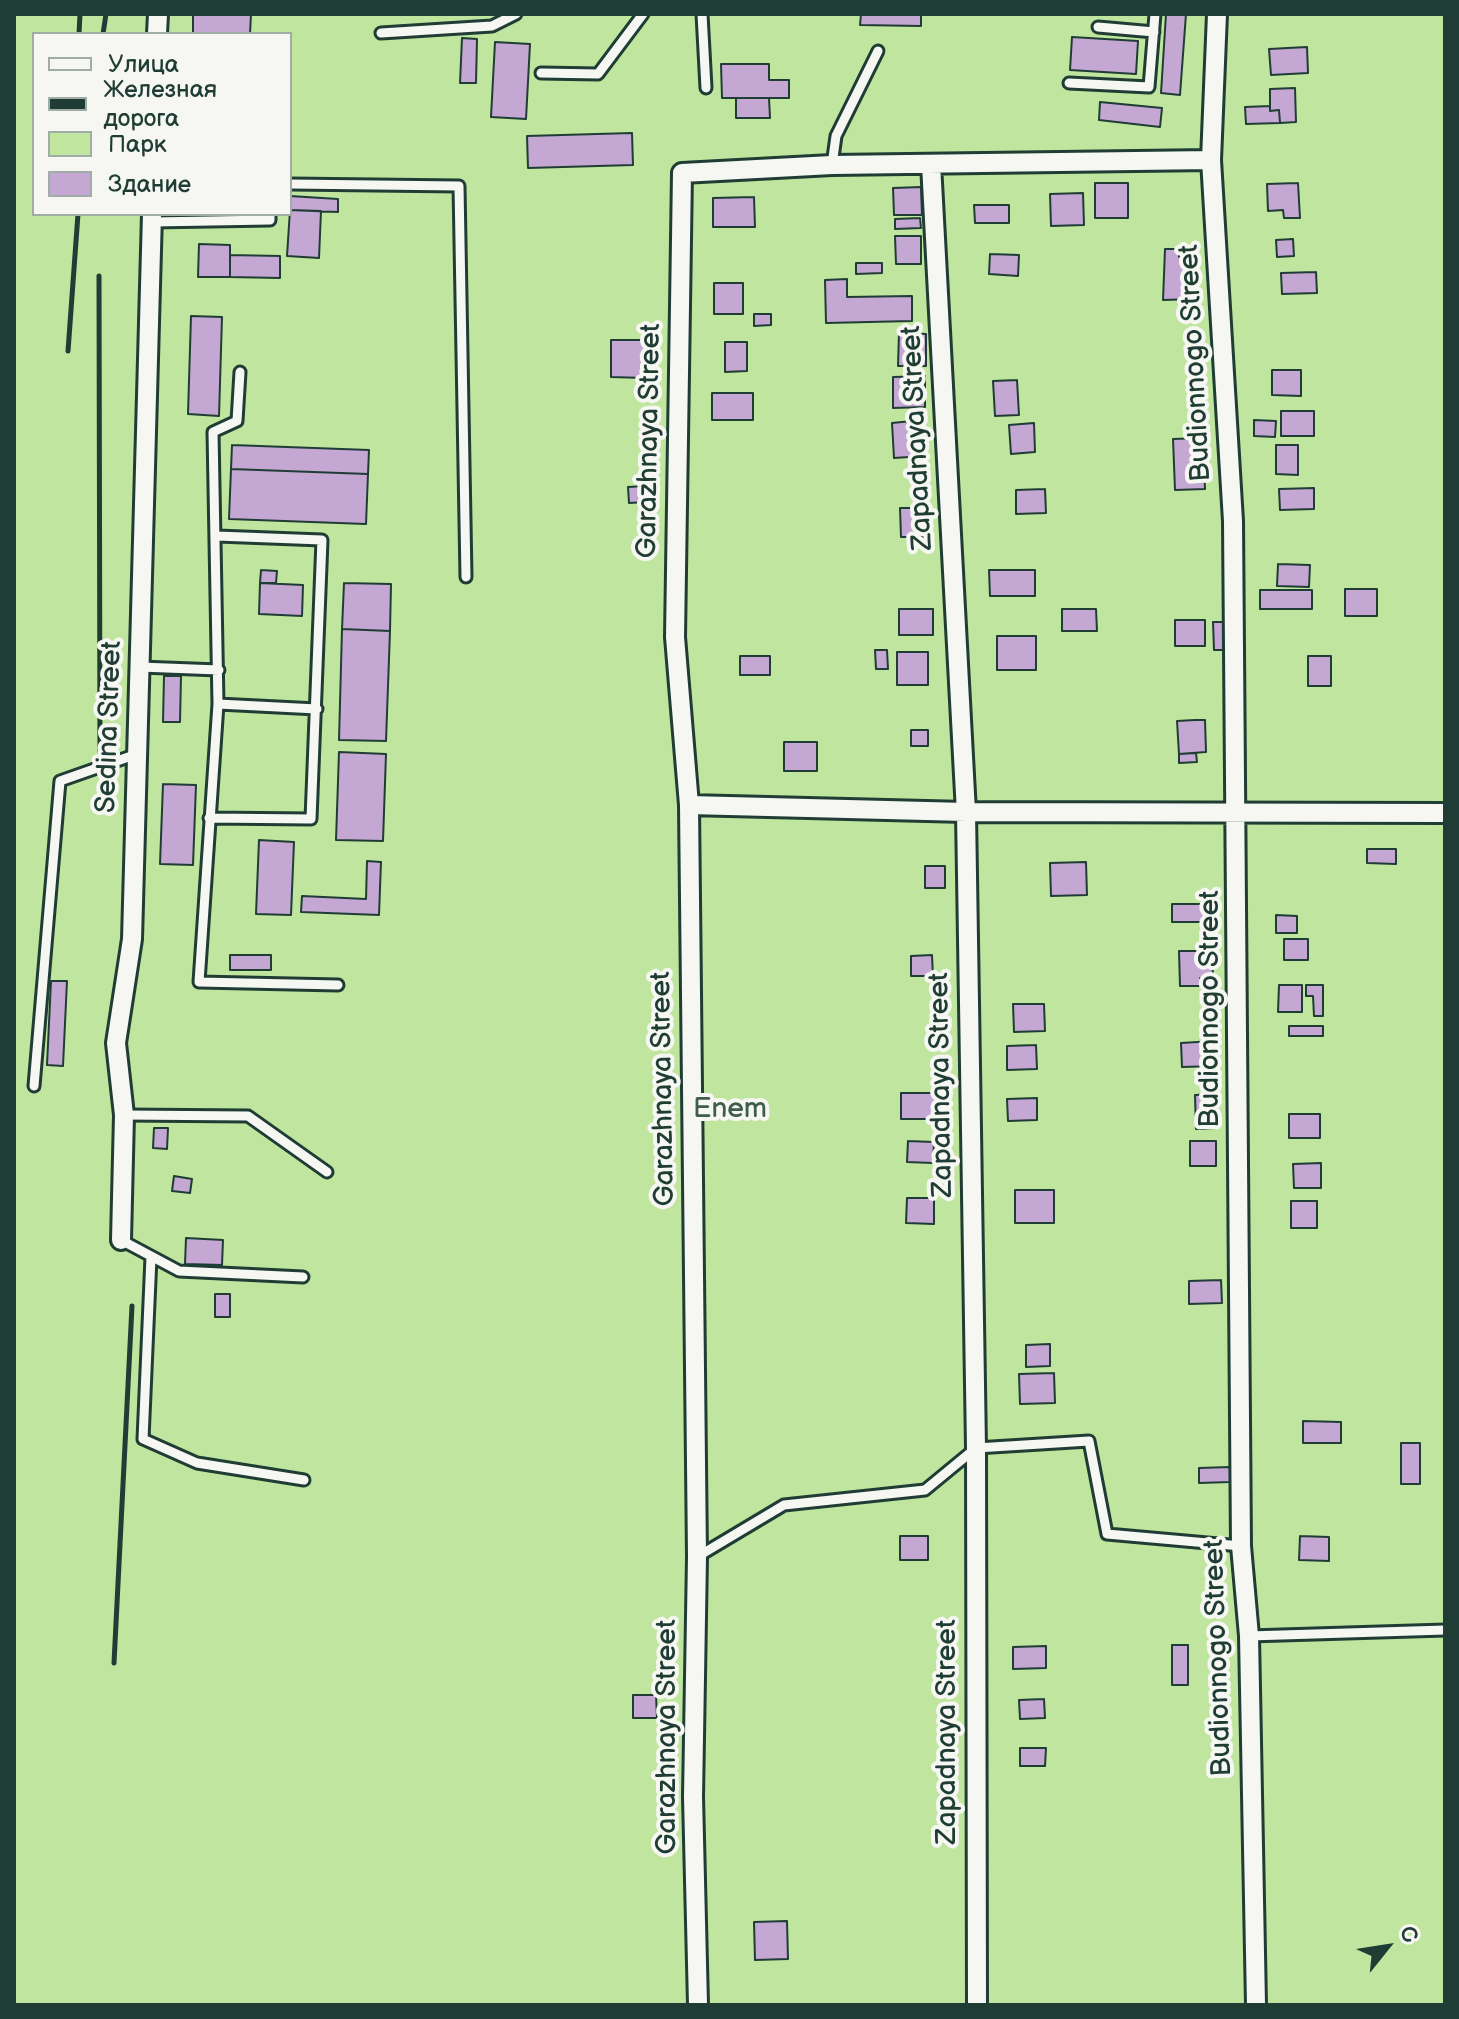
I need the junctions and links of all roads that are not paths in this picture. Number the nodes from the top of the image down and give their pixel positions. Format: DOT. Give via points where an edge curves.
graph roads {
  1 [pos="434,14"];
  2 [pos="516,14"];
  3 [pos="643,14"];
  4 [pos="702,14"];
  5 [pos="1155,14"];
  6 [pos="1217,14"];
  7 [pos="1098,27"];
  8 [pos="434,28"];
  9 [pos="1154,32"];
  10 [pos="381,33"];
  11 [pos="878,51"];
  12 [pos="541,73"];
  13 [pos="1069,83"];
  14 [pos="706,88"];
  15 [pos="1211,160"];
  16 [pos="931,164"];
  17 [pos="832,165"];
  18 [pos="292,184"];
  19 [pos="270,216"];
  20 [pos="152,218"];
  21 [pos="240,372"];
  22 [pos="217,536"];
  23 [pos="466,577"];
  24 [pos="140,667"];
  25 [pos="219,670"];
  26 [pos="218,704"];
  27 [pos="317,709"];
  28 [pos="137,754"];
  29 [pos="689,805"];
  30 [pos="966,812"];
  31 [pos="1238,812"];
  32 [pos="1445,813"];
  33 [pos="209,818"];
  34 [pos="338,985"];
  35 [pos="34,1086"];
  36 [pos="124,1115"];
  37 [pos="327,1172"];
  38 [pos="121,1240"];
  39 [pos="151,1257"];
  40 [pos="303,1277"];
  41 [pos="976,1448"];
  42 [pos="304,1480"];
  43 [pos="1241,1546"];
  44 [pos="697,1557"];
  45 [pos="1445,1630"];
  46 [pos="1249,1636"];
  47 [pos="698,2005"];
  48 [pos="977,2005"];
  49 [pos="1256,2005"];
  1 -- 8 [label="lane"];
  2 -- 8 [label="lane" via="492,26"];
  3 -- 12 [label="lane" via="598,74"];
  4 -- 14 [label="lane"];
  5 -- 9 [label="lane"];
  6 -- 15 [label="street, Budionnogo Street"];
  7 -- 9 [label="lane"];
  8 -- 10 [label="lane"];
  9 -- 13 [label="lane" via="1149,87"];
  11 -- 17 [label="lane" via="836,136"];
  15 -- 16 [label="street"];
  15 -- 31 [label="street, Budionnogo Street" via="1233,521"];
  16 -- 17 [label="street"];
  16 -- 30 [label="street, Zapadnaya Street"];
  17 -- 29 [label="street, Garazhnaya Street" via="682,173 675,637"];
  18 -- 23 [label="lane" via="459,186"];
  19 -- 20 [label="lane"];
  20 -- 24 [label="street, Sedina Street"];
  21 -- 22 [label="lane" via="237,421 213,432"];
  22 -- 25 [label="lane"];
  22 -- 27 [label="lane" via="322,540"];
  24 -- 25 [label="lane"];
  24 -- 28 [label="street, Sedina Street"];
  25 -- 26 [label="lane"];
  26 -- 27 [label="lane"];
  26 -- 33 [label="lane"];
  27 -- 33 [label="lane" via="311,819"];
  28 -- 35 [label="lane" via="60,781"];
  28 -- 36 [label="street, Sedina Street" via="132,939 116,1043"];
  29 -- 30 [label="street"];
  29 -- 44 [label="street, Garazhnaya Street"];
  30 -- 31 [label="street"];
  30 -- 41 [label="street, Zapadnaya Street"];
  31 -- 32 [label="street"];
  31 -- 43 [label="street, Budionnogo Street"];
  33 -- 34 [label="lane" via="199,982"];
  36 -- 37 [label="lane" via="248,1116"];
  36 -- 38 [label="street, Sedina Street"];
  38 -- 39 [label="lane"];
  39 -- 40 [label="lane" via="179,1271"];
  39 -- 42 [label="lane" via="143,1439 197,1463"];
  41 -- 43 [label="lane" via="1089,1441 1107,1534"];
  41 -- 44 [label="lane" via="925,1490 784,1505"];
  41 -- 48 [label="street, Zapadnaya Street"];
  43 -- 46 [label="street, Budionnogo Street"];
  44 -- 47 [label="street, Garazhnaya Street" via="693,1797"];
  45 -- 46 [label="lane"];
  46 -- 49 [label="street, Budionnogo Street"];
}
